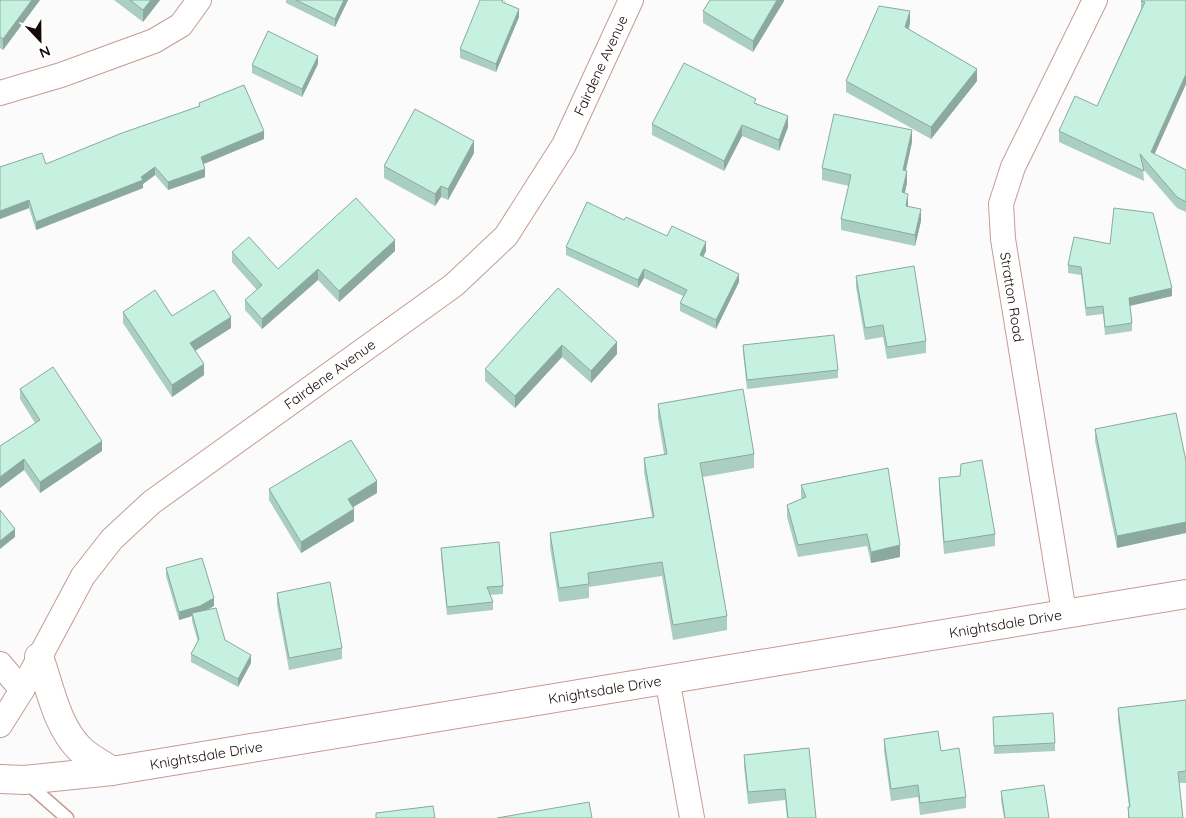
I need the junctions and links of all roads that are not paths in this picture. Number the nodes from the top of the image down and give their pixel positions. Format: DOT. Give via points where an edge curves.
graph roads {
  1 [pos="199,0"];
  2 [pos="631,0"];
  3 [pos="1095,0"];
  4 [pos="0,93"];
  5 [pos="1186,594"];
  6 [pos="1064,612"];
  7 [pos="39,657"];
  8 [pos="0,664"];
  9 [pos="666,678"];
  10 [pos="22,690"];
  11 [pos="0,725"];
  12 [pos="112,771"];
  13 [pos="12,780"];
  14 [pos="67,818"];
  15 [pos="692,818"];
  1 -- 4 [label="street" via="181,25 154,41"];
  2 -- 7 [label="street, Fairdene Avenue" via="564,145 506,236 454,285 152,502 112,539 83,576"];
  3 -- 6 [label="street, Stratton Road" via="1013,167 1001,204 1002,239"];
  5 -- 6 [label="main road, Knightsdale Drive"];
  6 -- 9 [label="main road, Knightsdale Drive"];
  7 -- 10 [label="street, Fairdene Avenue"];
  7 -- 12 [label="main road" via="67,732 80,749"];
  8 -- 10 [label="street"];
  9 -- 12 [label="main road, Knightsdale Drive"];
  9 -- 15 [label="street"];
  10 -- 11 [label="street, Fairdene Avenue"];
  12 -- 13 [label="main road, Knightsdale Drive"];
  13 -- 14 [label="lane"];
}
